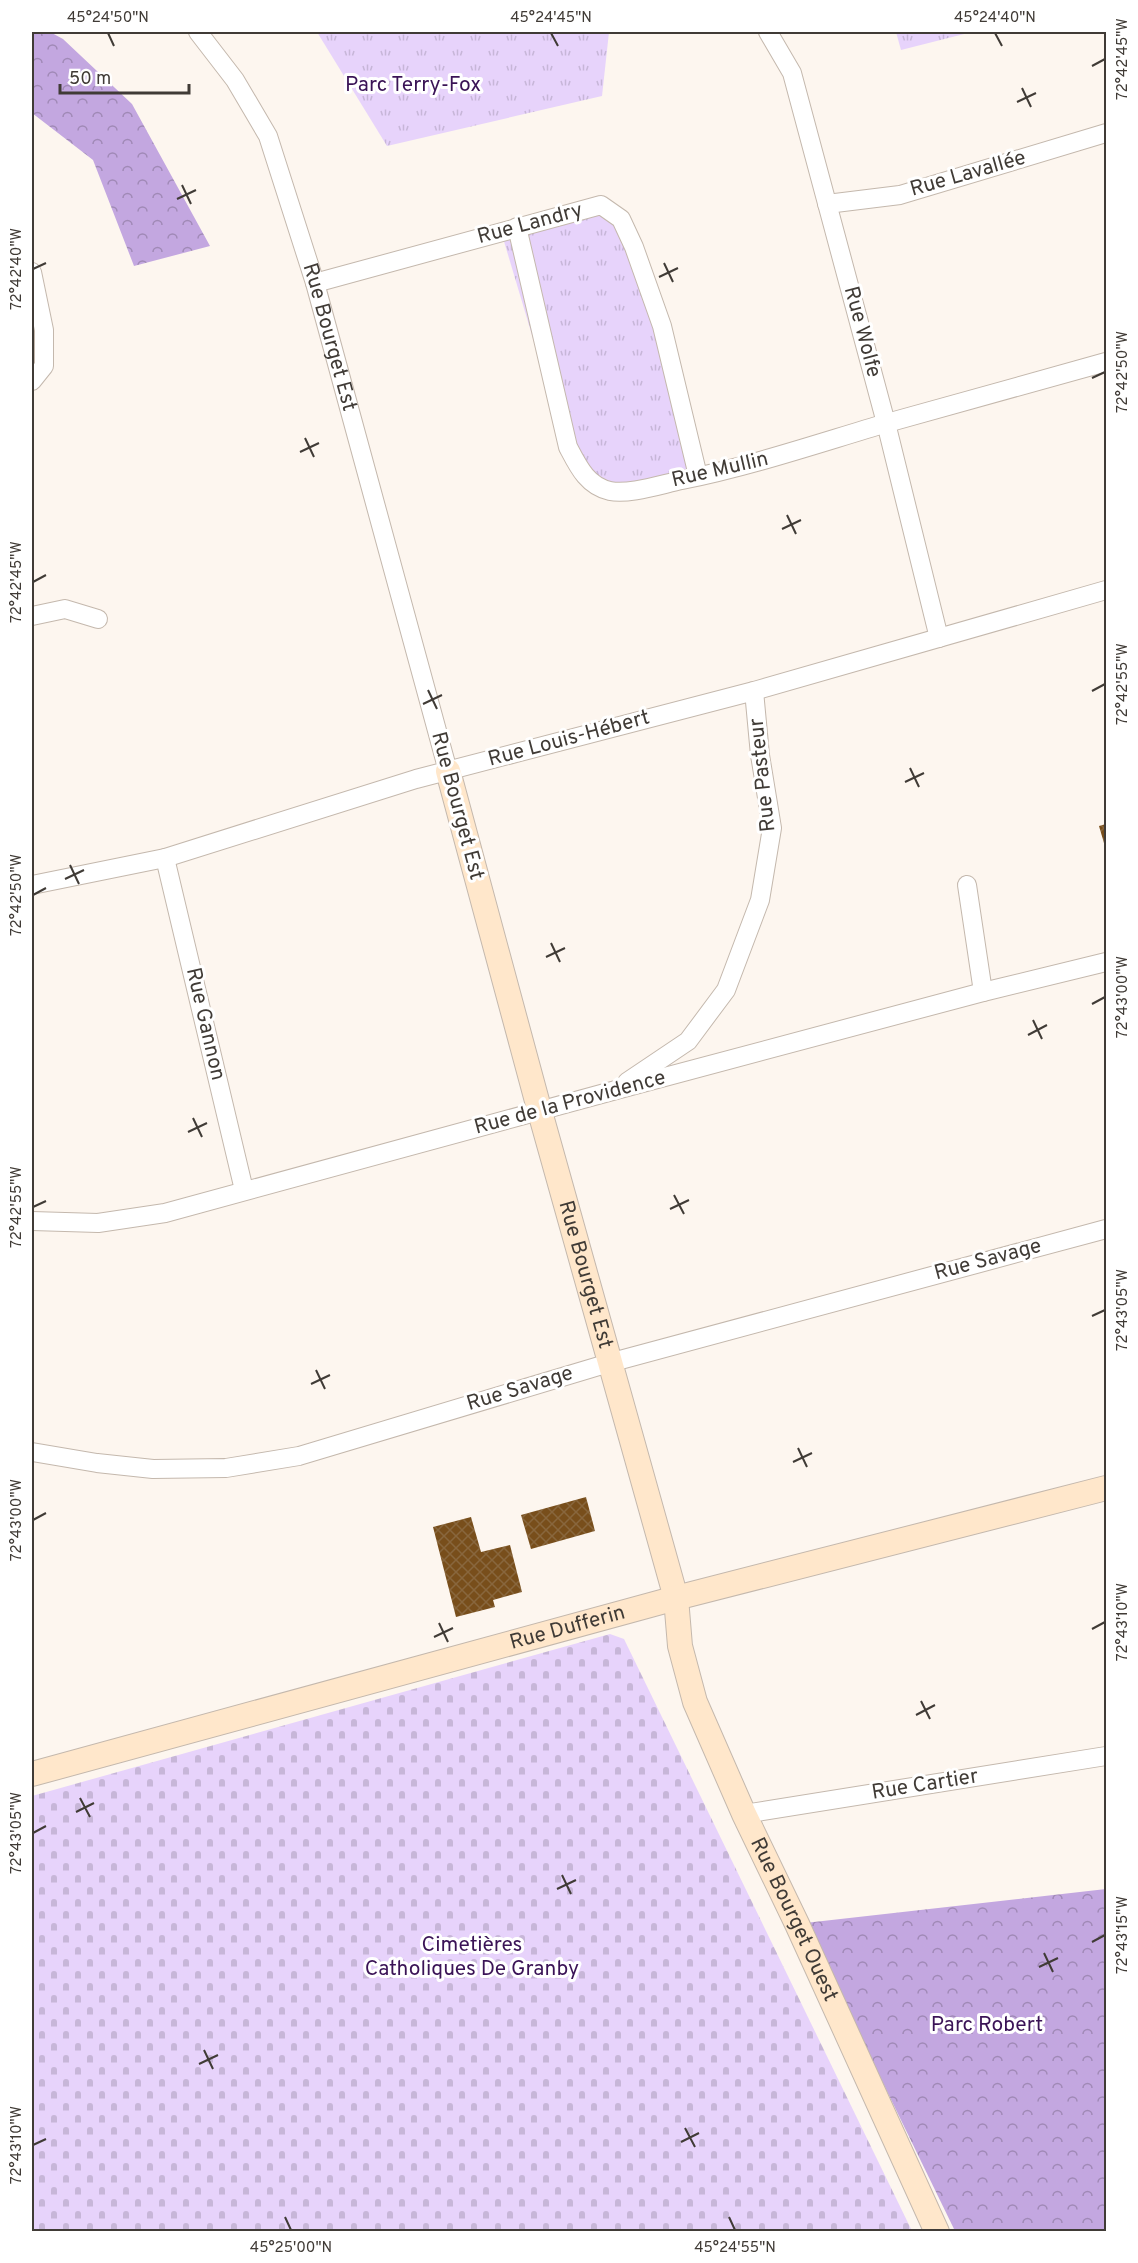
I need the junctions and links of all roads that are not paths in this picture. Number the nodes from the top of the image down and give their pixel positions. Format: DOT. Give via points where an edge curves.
graph roads {
  1 [pos="198,32"];
  2 [pos="768,32"];
  3 [pos="1107,134"];
  4 [pos="827,204"];
  5 [pos="517,227"];
  6 [pos="32,272"];
  7 [pos="315,283"];
  8 [pos="1107,362"];
  9 [pos="32,381"];
  10 [pos="886,423"];
  11 [pos="698,476"];
  12 [pos="1107,590"];
  13 [pos="32,616"];
  14 [pos="98,620"];
  15 [pos="939,638"];
  16 [pos="754,691"];
  17 [pos="448,771"];
  18 [pos="165,858"];
  19 [pos="33,880"];
  20 [pos="967,885"];
  21 [pos="1107,962"];
  22 [pos="983,992"];
  23 [pos="615,1090"];
  24 [pos="540,1112"];
  25 [pos="244,1190"];
  26 [pos="32,1221"];
  27 [pos="1107,1229"];
  28 [pos="609,1363"];
  29 [pos="32,1452"];
  30 [pos="1107,1488"];
  31 [pos="1107,1496"];
  32 [pos="1055,1502"];
  33 [pos="676,1598"];
  34 [pos="1107,1756"];
  35 [pos="32,1774"];
  36 [pos="744,1814"];
  37 [pos="938,2232"];
  1 -- 7 [label="street, Rue Bourget Est" via="235,80 268,135"];
  2 -- 4 [label="street, Rue Wolfe" via="792,73"];
  3 -- 4 [label="street, Rue Lavallée" via="900,195"];
  4 -- 10 [label="street, Rue Wolfe"];
  5 -- 7 [label="street, Rue Landry"];
  5 -- 11 [label="street, Rue Mullin" via="568,447 580,472 597,487 612,492"];
  5 -- 11 [label="street, Rue Landry" via="601,205 621,219 662,326"];
  6 -- 9 [label="street" via="44,330 44,366"];
  7 -- 17 [label="street, Rue Bourget Est"];
  8 -- 10 [label="street, Rue Mullin"];
  10 -- 11 [label="street, Rue Mullin" via="760,462"];
  10 -- 15 [label="street, Rue Wolfe"];
  12 -- 15 [label="street, Rue Louis-Hébert"];
  13 -- 14 [label="street" via="65,609"];
  15 -- 16 [label="street, Rue Louis-Hébert"];
  16 -- 17 [label="street, Rue Louis-Hébert"];
  16 -- 23 [label="street, Rue Pasteur" via="772,828 760,900 726,990 688,1041"];
  17 -- 18 [label="street, Rue Louis-Hébert"];
  17 -- 24 [label="street, Rue Bourget Est"];
  18 -- 19 [label="street, Rue Louis-Hébert"];
  18 -- 25 [label="street, Rue Gannon"];
  20 -- 22 [label="street"];
  21 -- 22 [label="street, Rue de la Providence"];
  22 -- 23 [label="street, Rue de la Providence"];
  23 -- 24 [label="street, Rue de la Providence"];
  24 -- 25 [label="street, Rue de la Providence"];
  24 -- 28 [label="street, Rue Bourget Est"];
  25 -- 26 [label="street, Rue de la Providence" via="165,1213 98,1223"];
  27 -- 28 [label="street, Rue Savage"];
  28 -- 29 [label="street, Rue Savage" via="299,1456 226,1468 153,1468"];
  28 -- 33 [label="street, Rue Bourget Est"];
  30 -- 32 [label="street, Rue Dufferin"];
  31 -- 32 [label="street"];
  32 -- 33 [label="street, Rue Dufferin"];
  33 -- 35 [label="street, Rue Dufferin"];
  33 -- 36 [label="street, Rue Bourget Ouest" via="680,1646 695,1702"];
  34 -- 36 [label="street, Rue Cartier"];
  36 -- 37 [label="street, Rue Bourget Ouest"];
}
